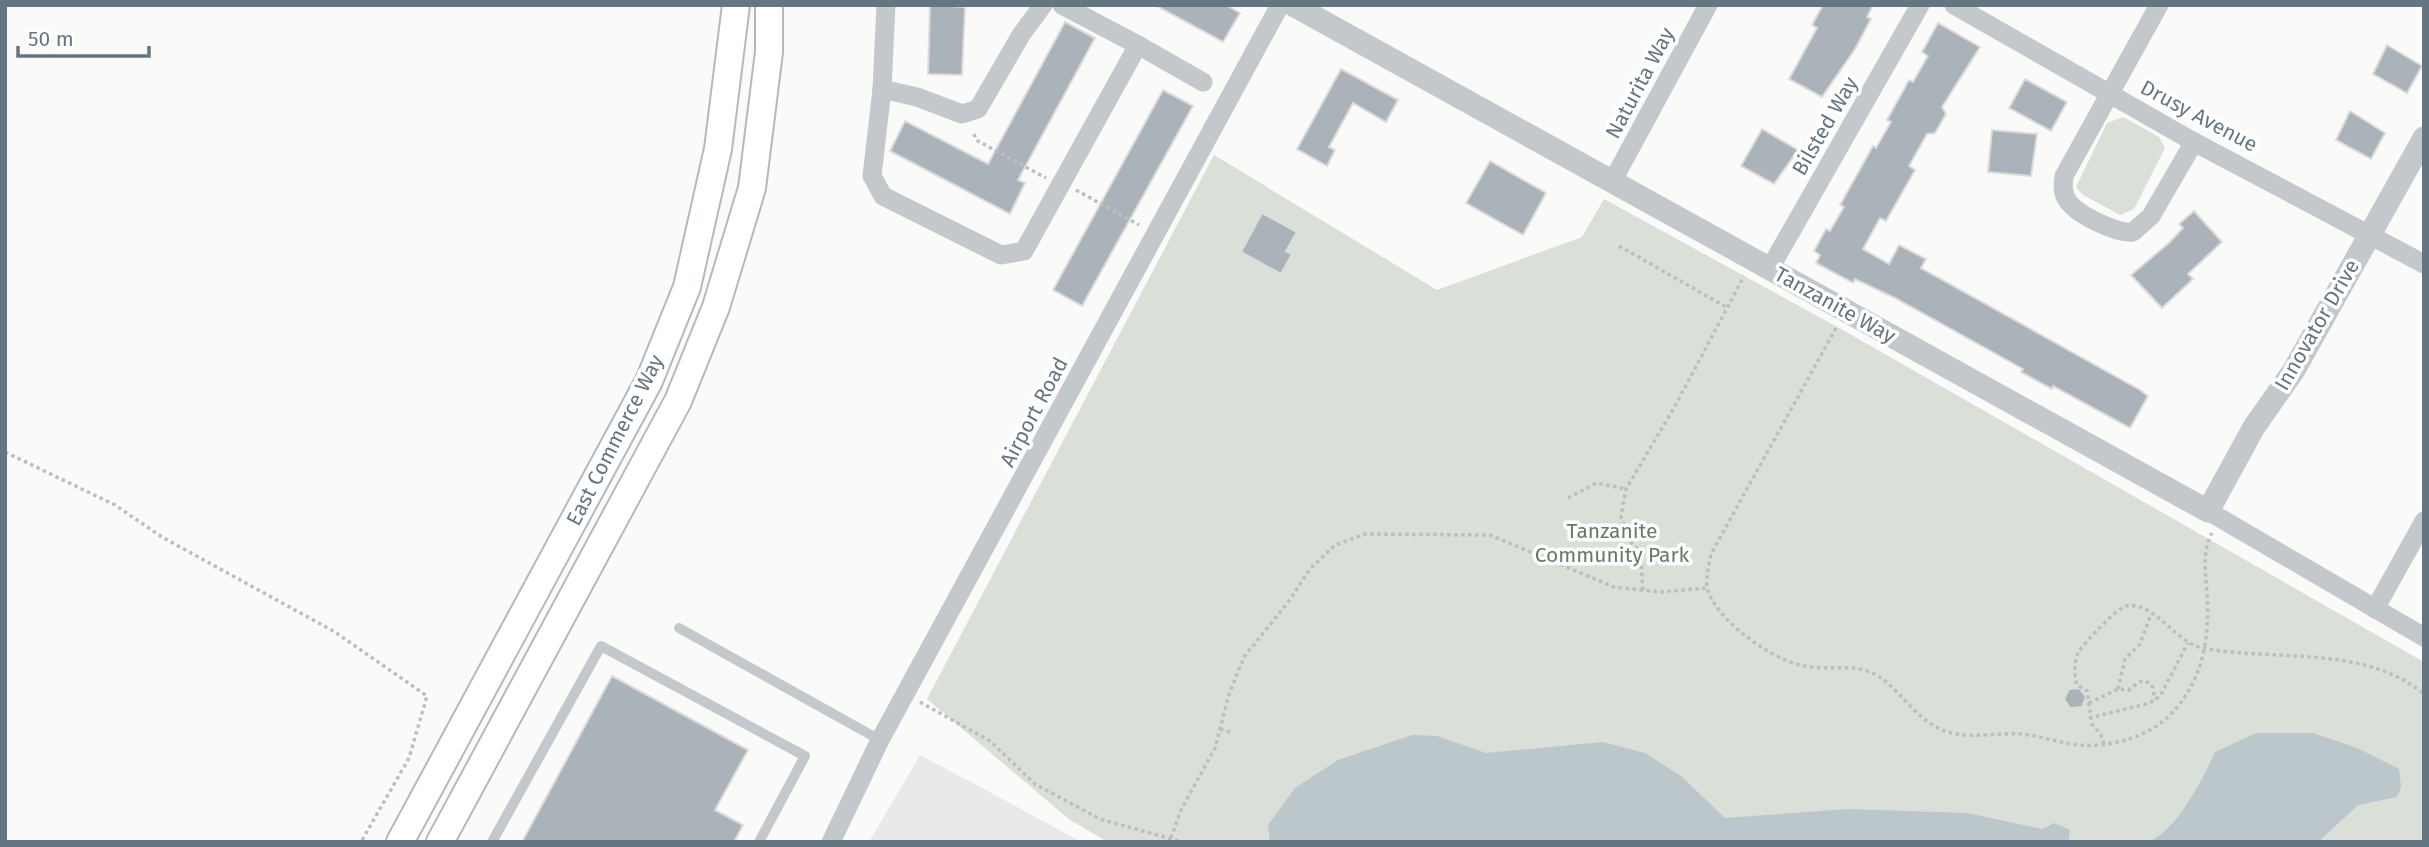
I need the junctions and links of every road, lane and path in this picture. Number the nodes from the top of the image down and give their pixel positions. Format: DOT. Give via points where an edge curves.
graph roads {
  1 [pos="736,5"];
  2 [pos="769,5"];
  3 [pos="886,5"];
  4 [pos="1062,5"];
  5 [pos="1280,5"];
  6 [pos="1293,5"];
  7 [pos="1708,5"];
  8 [pos="1920,5"];
  9 [pos="1954,5"];
  10 [pos="2159,5"];
  11 [pos="1040,6"];
  12 [pos="1139,45"];
  13 [pos="1203,82"];
  14 [pos="882,89"];
  15 [pos="2111,95"];
  16 [pos="974,134"];
  17 [pos="2424,138"];
  18 [pos="2194,142"];
  19 [pos="1054,182"];
  20 [pos="1612,182"];
  21 [pos="1071,188"];
  22 [pos="1139,225"];
  23 [pos="2370,233"];
  24 [pos="1619,246"];
  25 [pos="2424,264"];
  26 [pos="1769,270"];
  27 [pos="1745,273"];
  28 [pos="1728,308"];
  29 [pos="1846,311"];
  30 [pos="5,452"];
  31 [pos="1626,489"];
  32 [pos="1568,498"];
  33 [pos="2424,521"];
  34 [pos="2210,522"];
  35 [pos="1707,588"];
  36 [pos="1643,590"];
  37 [pos="2375,608"];
  38 [pos="2152,613"];
  39 [pos="679,628"];
  40 [pos="2424,636"];
  41 [pos="2189,643"];
  42 [pos="2206,649"];
  43 [pos="2118,689"];
  44 [pos="906,694"];
  45 [pos="2424,694"];
  46 [pos="2155,700"];
  47 [pos="2089,703"];
  48 [pos="2090,718"];
  49 [pos="1220,729"];
  50 [pos="1233,733"];
  51 [pos="880,740"];
  52 [pos="2104,744"];
  53 [pos="1171,838"];
  54 [pos="361,842"];
  55 [pos="400,842"];
  56 [pos="440,842"];
  57 [pos="492,842"];
  58 [pos="759,842"];
  59 [pos="831,842"];
  60 [pos="1182,842"];
  1 -- 55 [label="main road, East Commerce Way" via="718,149 682,299 649,381"];
  2 -- 56 [label="main road, East Commerce Way" via="769,52 752,188 716,307 672,413"];
  3 -- 14 [label="street"];
  4 -- 12 [label="street"];
  5 -- 44 [label="street, Airport Road"];
  6 -- 20 [label="street, Tanzanite Way"];
  7 -- 20 [label="street, Naturita Way"];
  8 -- 26 [label="street, Bilsted Way"];
  9 -- 15 [label="street, Drusy Avenue"];
  10 -- 15 [label="street"];
  11 -- 14 [label="street" via="978,109 962,114"];
  12 -- 13 [label="street"];
  12 -- 14 [label="street" via="1024,251 1002,255 883,197 872,176"];
  15 -- 18 [label="street, Drusy Avenue"];
  15 -- 18 [label="street" via="2064,176 2063,188 2066,200 2075,208 2117,232 2144,226"];
  16 -- 19 [label="path" via="976,140"];
  17 -- 23 [label="street, Innovator Drive"];
  18 -- 23 [label="street, Drusy Avenue"];
  20 -- 26 [label="street, Tanzanite Way"];
  21 -- 22 [label="path"];
  23 -- 25 [label="street, Drusy Avenue"];
  23 -- 34 [label="street, Innovator Drive" via="2294,370 2254,427"];
  24 -- 28 [label="path"];
  26 -- 29 [label="street, Tanzanite Way"];
  27 -- 28 [label="path"];
  28 -- 31 [label="path"];
  29 -- 34 [label="street, Tanzanite Way"];
  29 -- 35 [label="path" via="1711,554"];
  30 -- 54 [label="path" via="115,505 162,537 335,632 428,696 409,758"];
  31 -- 32 [label="path" via="1596,482"];
  31 -- 36 [label="path" via="1621,517 1630,541 1640,552"];
  33 -- 37 [label="street"];
  34 -- 37 [label="street, Tanzanite Way"];
  34 -- 42 [label="path" via="2204,559"];
  35 -- 36 [label="path"];
  35 -- 52 [label="path" via="1721,612 1778,658 1809,667 1854,667 1878,676 1939,729"];
  36 -- 49 [label="path" via="1584,577 1490,536 1365,534 1335,545 1259,634 1244,657"];
  37 -- 40 [label="street, Tanzanite Way"];
  38 -- 41 [label="path"];
  38 -- 43 [label="path" via="2140,644 2125,659"];
  38 -- 47 [label="path" via="2136,606 2118,608 2082,647 2075,679 2087,691"];
  39 -- 51 [label="lane"];
  41 -- 42 [label="path"];
  41 -- 46 [label="path"];
  42 -- 45 [label="path" via="2326,658 2396,677"];
  42 -- 52 [label="path" via="2187,693 2168,717 2141,734"];
  43 -- 46 [label="path" via="2129,690 2144,680 2152,685"];
  43 -- 47 [label="path"];
  44 -- 51 [label="street, Airport Road"];
  44 -- 53 [label="path" via="990,741 1035,784 1115,826"];
  46 -- 48 [label="path"];
  47 -- 48 [label="path"];
  48 -- 52 [label="path"];
  49 -- 50 [label="path"];
  49 -- 53 [label="path"];
  51 -- 59 [label="street, Airport Road"];
  53 -- 60 [label="path"];
  57 -- 58 [label="lane" via="601,646 805,756"];
}
